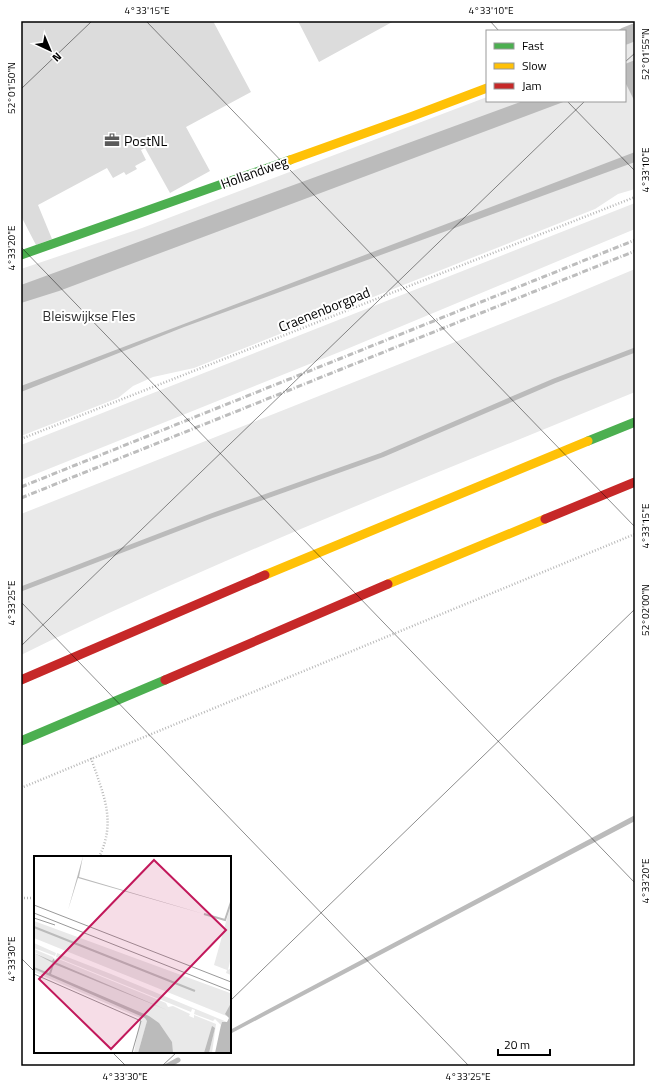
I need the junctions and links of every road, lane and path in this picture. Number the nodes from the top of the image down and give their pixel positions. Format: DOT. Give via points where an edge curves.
graph roads {
  1 [pos="486,88"];
  2 [pos="635,197"];
  3 [pos="21,255"];
  4 [pos="635,422"];
  5 [pos="21,439"];
  6 [pos="635,482"];
  7 [pos="635,534"];
  8 [pos="21,680"];
  9 [pos="21,741"];
  10 [pos="91,758"];
  11 [pos="21,788"];
  12 [pos="99,856"];
  13 [pos="21,898"];
  14 [pos="34,898"];
  1 -- 3 [label="main road, Hollandweg"];
  2 -- 5 [label="path, Craenenborgpad"];
  4 -- 8 [label="main road" via="303,559"];
  6 -- 9 [label="main road" via="401,578"];
  7 -- 10 [label="path"];
  10 -- 11 [label="path"];
  10 -- 12 [label="path" via="108,814 107,836"];
  13 -- 14 [label="path"];
}
